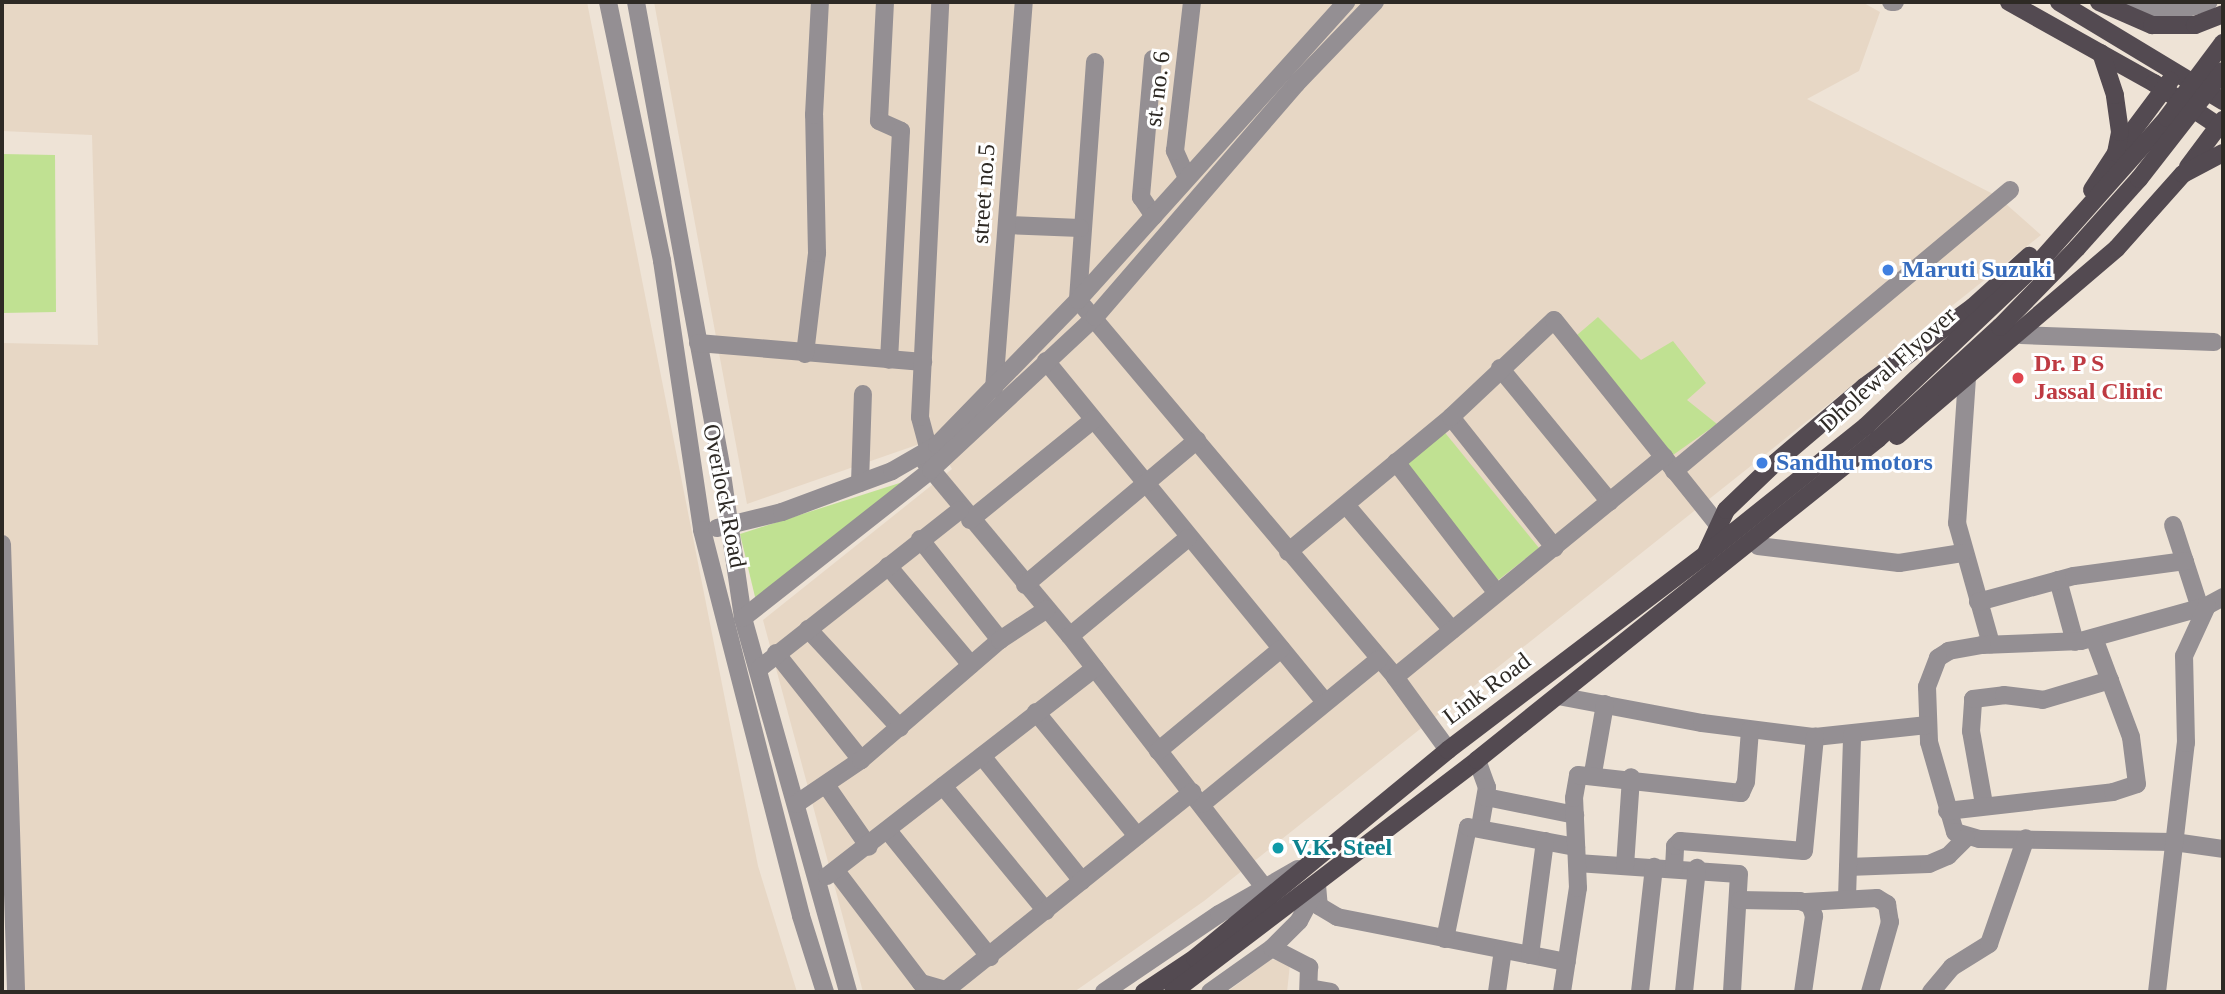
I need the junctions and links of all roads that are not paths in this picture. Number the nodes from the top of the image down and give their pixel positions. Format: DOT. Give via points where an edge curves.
graph roads {
  1 [pos="608,2"];
  2 [pos="636,2"];
  3 [pos="820,2"];
  4 [pos="885,2"];
  5 [pos="940,2"];
  6 [pos="1024,2"];
  7 [pos="1192,2"];
  8 [pos="1346,2"];
  9 [pos="1374,2"];
  10 [pos="2009,2"];
  11 [pos="2059,2"];
  12 [pos="2099,2"];
  13 [pos="2134,2"];
  14 [pos="2209,2"];
  15 [pos="2223,14"];
  16 [pos="2223,43"];
  17 [pos="2101,53"];
  18 [pos="1153,59"];
  19 [pos="1095,61"];
  20 [pos="2223,71"];
  21 [pos="2176,73"];
  22 [pos="2164,89"];
  23 [pos="2223,101"];
  24 [pos="2222,125"];
  25 [pos="2116,153"];
  26 [pos="2223,153"];
  27 [pos="2183,174"];
  28 [pos="1188,178"];
  29 [pos="2010,190"];
  30 [pos="1154,216"];
  31 [pos="1007,225"];
  32 [pos="1080,228"];
  33 [pos="1078,300"];
  34 [pos="1095,317"];
  35 [pos="2021,335"];
  36 [pos="2214,342"];
  37 [pos="698,344"];
  38 [pos="805,354"];
  39 [pos="889,360"];
  40 [pos="1045,361"];
  41 [pos="923,362"];
  42 [pos="1500,368"];
  43 [pos="1967,378"];
  44 [pos="994,389"];
  45 [pos="863,394"];
  46 [pos="1451,416"];
  47 [pos="1093,420"];
  48 [pos="1197,440"];
  49 [pos="927,459"];
  50 [pos="1396,462"];
  51 [pos="1669,464"];
  52 [pos="860,483"];
  53 [pos="1144,484"];
  54 [pos="1610,502"];
  55 [pos="1346,505"];
  56 [pos="965,515"];
  57 [pos="2173,525"];
  58 [pos="727,527"];
  59 [pos="702,530"];
  60 [pos="1729,536"];
  61 [pos="1188,538"];
  62 [pos="920,539"];
  63 [pos="2,544"];
  64 [pos="1758,546"];
  65 [pos="1555,548"];
  66 [pos="1288,552"];
  67 [pos="1962,553"];
  68 [pos="2185,561"];
  69 [pos="1707,563"];
  70 [pos="888,566"];
  71 [pos="2058,580"];
  72 [pos="1026,584"];
  73 [pos="1497,593"];
  74 [pos="1978,602"];
  75 [pos="2210,604"];
  76 [pos="1048,608"];
  77 [pos="743,618"];
  78 [pos="808,629"];
  79 [pos="1451,629"];
  80 [pos="1070,636"];
  81 [pos="2094,638"];
  82 [pos="1000,640"];
  83 [pos="2075,642"];
  84 [pos="1991,644"];
  85 [pos="1281,649"];
  86 [pos="776,653"];
  87 [pos="1379,659"];
  88 [pos="971,665"];
  89 [pos="760,668"];
  90 [pos="1095,668"];
  91 [pos="1395,677"];
  92 [pos="2110,680"];
  93 [pos="1558,695"];
  94 [pos="1324,701"];
  95 [pos="1605,704"];
  96 [pos="1036,712"];
  97 [pos="1927,725"];
  98 [pos="900,728"];
  99 [pos="1750,730"];
  100 [pos="1852,735"];
  101 [pos="1815,737"];
  102 [pos="1448,750"];
  103 [pos="1158,751"];
  104 [pos="982,756"];
  105 [pos="861,760"];
  106 [pos="1477,760"];
  107 [pos="1592,773"];
  108 [pos="1631,777"];
  109 [pos="826,785"];
  110 [pos="943,786"];
  111 [pos="1486,797"];
  112 [pos="1197,798"];
  113 [pos="796,804"];
  114 [pos="1984,804"];
  115 [pos="1947,811"];
  116 [pos="1575,815"];
  117 [pos="1480,827"];
  118 [pos="889,832"];
  119 [pos="1137,836"];
  120 [pos="1966,838"];
  121 [pos="2026,838"];
  122 [pos="1545,841"];
  123 [pos="2174,842"];
  124 [pos="869,847"];
  125 [pos="2223,849"];
  126 [pos="1577,855"];
  127 [pos="1625,866"];
  128 [pos="1303,867"];
  129 [pos="1654,867"];
  130 [pos="1849,867"];
  131 [pos="1674,868"];
  132 [pos="1697,868"];
  133 [pos="836,871"];
  134 [pos="818,881"];
  135 [pos="1082,881"];
  136 [pos="1262,886"];
  137 [pos="1317,886"];
  138 [pos="1847,898"];
  139 [pos="1740,900"];
  140 [pos="1806,902"];
  141 [pos="825,909"];
  142 [pos="1046,911"];
  143 [pos="801,916"];
  144 [pos="1445,939"];
  145 [pos="1272,948"];
  146 [pos="1503,950"];
  147 [pos="1530,955"];
  148 [pos="990,957"];
  149 [pos="1567,962"];
  150 [pos="1308,990"];
  151 [pos="16,992"];
  152 [pos="825,992"];
  153 [pos="848,992"];
  154 [pos="1104,992"];
  155 [pos="1144,992"];
  156 [pos="1172,992"];
  157 [pos="1210,992"];
  158 [pos="1331,992"];
  159 [pos="1497,992"];
  160 [pos="1562,992"];
  161 [pos="1640,992"];
  162 [pos="1684,992"];
  163 [pos="1732,992"];
  164 [pos="1803,992"];
  165 [pos="1870,992"];
  166 [pos="1931,992"];
  167 [pos="2157,992"];
  1 -- 59 [label="street, Overlock Road" via="662,261"];
  2 -- 37 [label="street, Overlock Road"];
  3 -- 38 [label="street" via="814,115 817,253"];
  4 -- 39 [label="street" via="879,121 901,131"];
  5 -- 41 [label="street"];
  6 -- 31 [label="street, street no.5"];
  7 -- 28 [label="street, st. no. 6" via="1175,150"];
  8 -- 28 [label="street"];
  9 -- 34 [label="street"];
  10 -- 17 [label="main road"];
  11 -- 21 [label="main road"];
  12 -- 15 [label="main road" via="2134,20 2162,26 2195,24"];
  13 -- 14 [label="street" via="2173,12"];
  16 -- 60 [label="main road, Dholewal Flyover" via="2167,118 2042,259 1866,426"];
  17 -- 22 [label="main road"];
  17 -- 25 [label="main road" via="2115,95 2120,132"];
  18 -- 30 [label="street" via="1141,197"];
  19 -- 32 [label="street"];
  20 -- 60 [label="main road, Dholewal Flyover" via="2139,179 2000,327 1878,439"];
  21 -- 22 [label="main road"];
  21 -- 23 [label="main road"];
  22 -- 24 [label="main road"];
  22 -- 25 [label="main road"];
  24 -- 27 [label="main road"];
  25 -- 60 [label="main road" via="2086,198 2041,245 1973,307 1864,387 1726,510"];
  26 -- 27 [label="main road"];
  27 -- 35 [label="main road" via="2117,248"];
  28 -- 30 [label="street"];
  29 -- 51 [label="street"];
  30 -- 33 [label="street"];
  31 -- 32 [label="street"];
  31 -- 44 [label="street, street no.5"];
  32 -- 33 [label="street"];
  33 -- 34 [label="street"];
  33 -- 44 [label="street"];
  34 -- 40 [label="street"];
  34 -- 48 [label="street"];
  35 -- 36 [label="street"];
  35 -- 43 [label="main road"];
  37 -- 38 [label="street"];
  37 -- 58 [label="street, Overlock Road" via="722,467"];
  38 -- 39 [label="street"];
  39 -- 41 [label="street"];
  40 -- 47 [label="street"];
  40 -- 49 [label="street"];
  41 -- 49 [label="street" via="920,417"];
  42 -- 46 [label="street"];
  42 -- 51 [label="street" via="1554,320"];
  42 -- 54 [label="street"];
  43 -- 64 [label="main road"];
  43 -- 67 [label="street" via="1956,509"];
  44 -- 49 [label="street"];
  45 -- 52 [label="street"];
  46 -- 50 [label="street"];
  46 -- 65 [label="street"];
  47 -- 53 [label="street"];
  47 -- 56 [label="street"];
  48 -- 53 [label="street"];
  48 -- 66 [label="street"];
  49 -- 52 [label="street"];
  49 -- 56 [label="street"];
  49 -- 77 [label="street"];
  50 -- 55 [label="street"];
  50 -- 73 [label="street"];
  51 -- 54 [label="street"];
  51 -- 60 [label="street"];
  52 -- 58 [label="street"];
  53 -- 61 [label="street"];
  53 -- 72 [label="street"];
  54 -- 65 [label="street"];
  55 -- 66 [label="street"];
  55 -- 79 [label="street"];
  56 -- 62 [label="street"];
  56 -- 72 [label="street"];
  57 -- 68 [label="street"];
  58 -- 59 [label="street"];
  58 -- 77 [label="street, Overlock Road"];
  59 -- 143 [label="street, Overlock Road"];
  60 -- 69 [label="main road, Dholewal Flyover"];
  60 -- 69 [label="main road"];
  61 -- 80 [label="street"];
  61 -- 85 [label="street"];
  62 -- 70 [label="street"];
  62 -- 82 [label="street"];
  63 -- 151 [label="street"];
  64 -- 67 [label="street" via="1899,563"];
  64 -- 69 [label="main road" via="1736,563"];
  65 -- 73 [label="street"];
  66 -- 87 [label="street"];
  67 -- 74 [label="street"];
  68 -- 71 [label="street"];
  68 -- 75 [label="street"];
  69 -- 93 [label="main road, Link Road"];
  69 -- 102 [label="main road, Link Road"];
  70 -- 78 [label="street"];
  70 -- 88 [label="street"];
  71 -- 74 [label="street"];
  71 -- 83 [label="street"];
  72 -- 76 [label="street"];
  73 -- 79 [label="street"];
  74 -- 84 [label="street"];
  75 -- 81 [label="street"];
  75 -- 123 [label="street" via="2184,656 2186,743"];
  76 -- 80 [label="street"];
  76 -- 82 [label="street"];
  77 -- 89 [label="street, Overlock Road"];
  78 -- 86 [label="street"];
  78 -- 98 [label="street"];
  79 -- 91 [label="street"];
  80 -- 90 [label="street"];
  81 -- 83 [label="street"];
  81 -- 92 [label="street"];
  82 -- 88 [label="street"];
  83 -- 84 [label="street"];
  84 -- 97 [label="street" via="1950,650 1938,658 1927,687"];
  85 -- 94 [label="street"];
  85 -- 103 [label="street"];
  86 -- 89 [label="street"];
  86 -- 105 [label="street"];
  87 -- 91 [label="street"];
  87 -- 94 [label="street"];
  88 -- 98 [label="street"];
  89 -- 113 [label="street, Overlock Road"];
  90 -- 96 [label="street"];
  90 -- 103 [label="street"];
  91 -- 102 [label="street"];
  92 -- 114 [label="street" via="2043,700 2004,695 1972,699 1971,731"];
  92 -- 114 [label="street" via="2131,737 2137,784 2113,792"];
  93 -- 95 [label="street"];
  93 -- 106 [label="main road, Link Road"];
  94 -- 112 [label="street"];
  95 -- 99 [label="street"];
  95 -- 107 [label="street"];
  96 -- 104 [label="street"];
  96 -- 119 [label="street"];
  97 -- 100 [label="street"];
  97 -- 115 [label="street"];
  98 -- 105 [label="street"];
  99 -- 101 [label="street"];
  99 -- 108 [label="street" via="1741,793"];
  100 -- 101 [label="street"];
  100 -- 130 [label="street"];
  101 -- 131 [label="street" via="1804,852 1684,841 1675,846"];
  102 -- 128 [label="main road, Link Road"];
  103 -- 112 [label="street"];
  104 -- 110 [label="street"];
  104 -- 135 [label="street"];
  105 -- 109 [label="street"];
  106 -- 111 [label="street" via="1486,780"];
  106 -- 137 [label="main road, Link Road"];
  107 -- 108 [label="street"];
  107 -- 116 [label="street" via="1582,772 1575,779"];
  108 -- 127 [label="street"];
  109 -- 113 [label="street"];
  109 -- 124 [label="street"];
  110 -- 118 [label="street"];
  110 -- 142 [label="street"];
  111 -- 116 [label="street"];
  111 -- 117 [label="street"];
  112 -- 119 [label="street"];
  112 -- 136 [label="street"];
  113 -- 134 [label="street, Overlock Road"];
  114 -- 115 [label="street"];
  115 -- 120 [label="street" via="1955,832"];
  116 -- 126 [label="street"];
  117 -- 122 [label="street"];
  117 -- 144 [label="street" via="1465,832"];
  118 -- 124 [label="street"];
  118 -- 148 [label="street"];
  119 -- 135 [label="street"];
  120 -- 121 [label="street"];
  120 -- 130 [label="street" via="1948,856 1929,864"];
  121 -- 123 [label="street" via="2117,845"];
  121 -- 166 [label="street" via="1989,944 1952,967"];
  122 -- 126 [label="street"];
  122 -- 147 [label="street"];
  123 -- 125 [label="street"];
  123 -- 167 [label="street"];
  124 -- 133 [label="street"];
  126 -- 127 [label="street"];
  126 -- 149 [label="street"];
  127 -- 129 [label="street"];
  128 -- 136 [label="street"];
  128 -- 155 [label="main road, Link Road"];
  129 -- 131 [label="street"];
  129 -- 161 [label="street"];
  130 -- 138 [label="street"];
  131 -- 132 [label="street"];
  132 -- 139 [label="street" via="1739,874"];
  132 -- 162 [label="street"];
  133 -- 134 [label="street"];
  133 -- 148 [label="street" via="921,983 946,990"];
  134 -- 141 [label="street, Overlock Road"];
  135 -- 142 [label="street"];
  136 -- 154 [label="street"];
  137 -- 144 [label="street" via="1319,906 1337,916"];
  137 -- 145 [label="street" via="1299,921"];
  137 -- 156 [label="main road, Link Road"];
  138 -- 140 [label="street"];
  138 -- 165 [label="street" via="1877,898 1890,908 1880,968"];
  139 -- 140 [label="street"];
  139 -- 163 [label="street"];
  140 -- 164 [label="street" via="1814,916"];
  141 -- 143 [label="street"];
  141 -- 153 [label="street, Overlock Road" via="827,931"];
  142 -- 148 [label="street"];
  143 -- 152 [label="street, Overlock Road"];
  144 -- 146 [label="street"];
  145 -- 150 [label="street" via="1306,964"];
  145 -- 157 [label="street"];
  146 -- 147 [label="street"];
  146 -- 159 [label="street"];
  147 -- 149 [label="street"];
  149 -- 160 [label="street"];
  150 -- 158 [label="street"];
}
